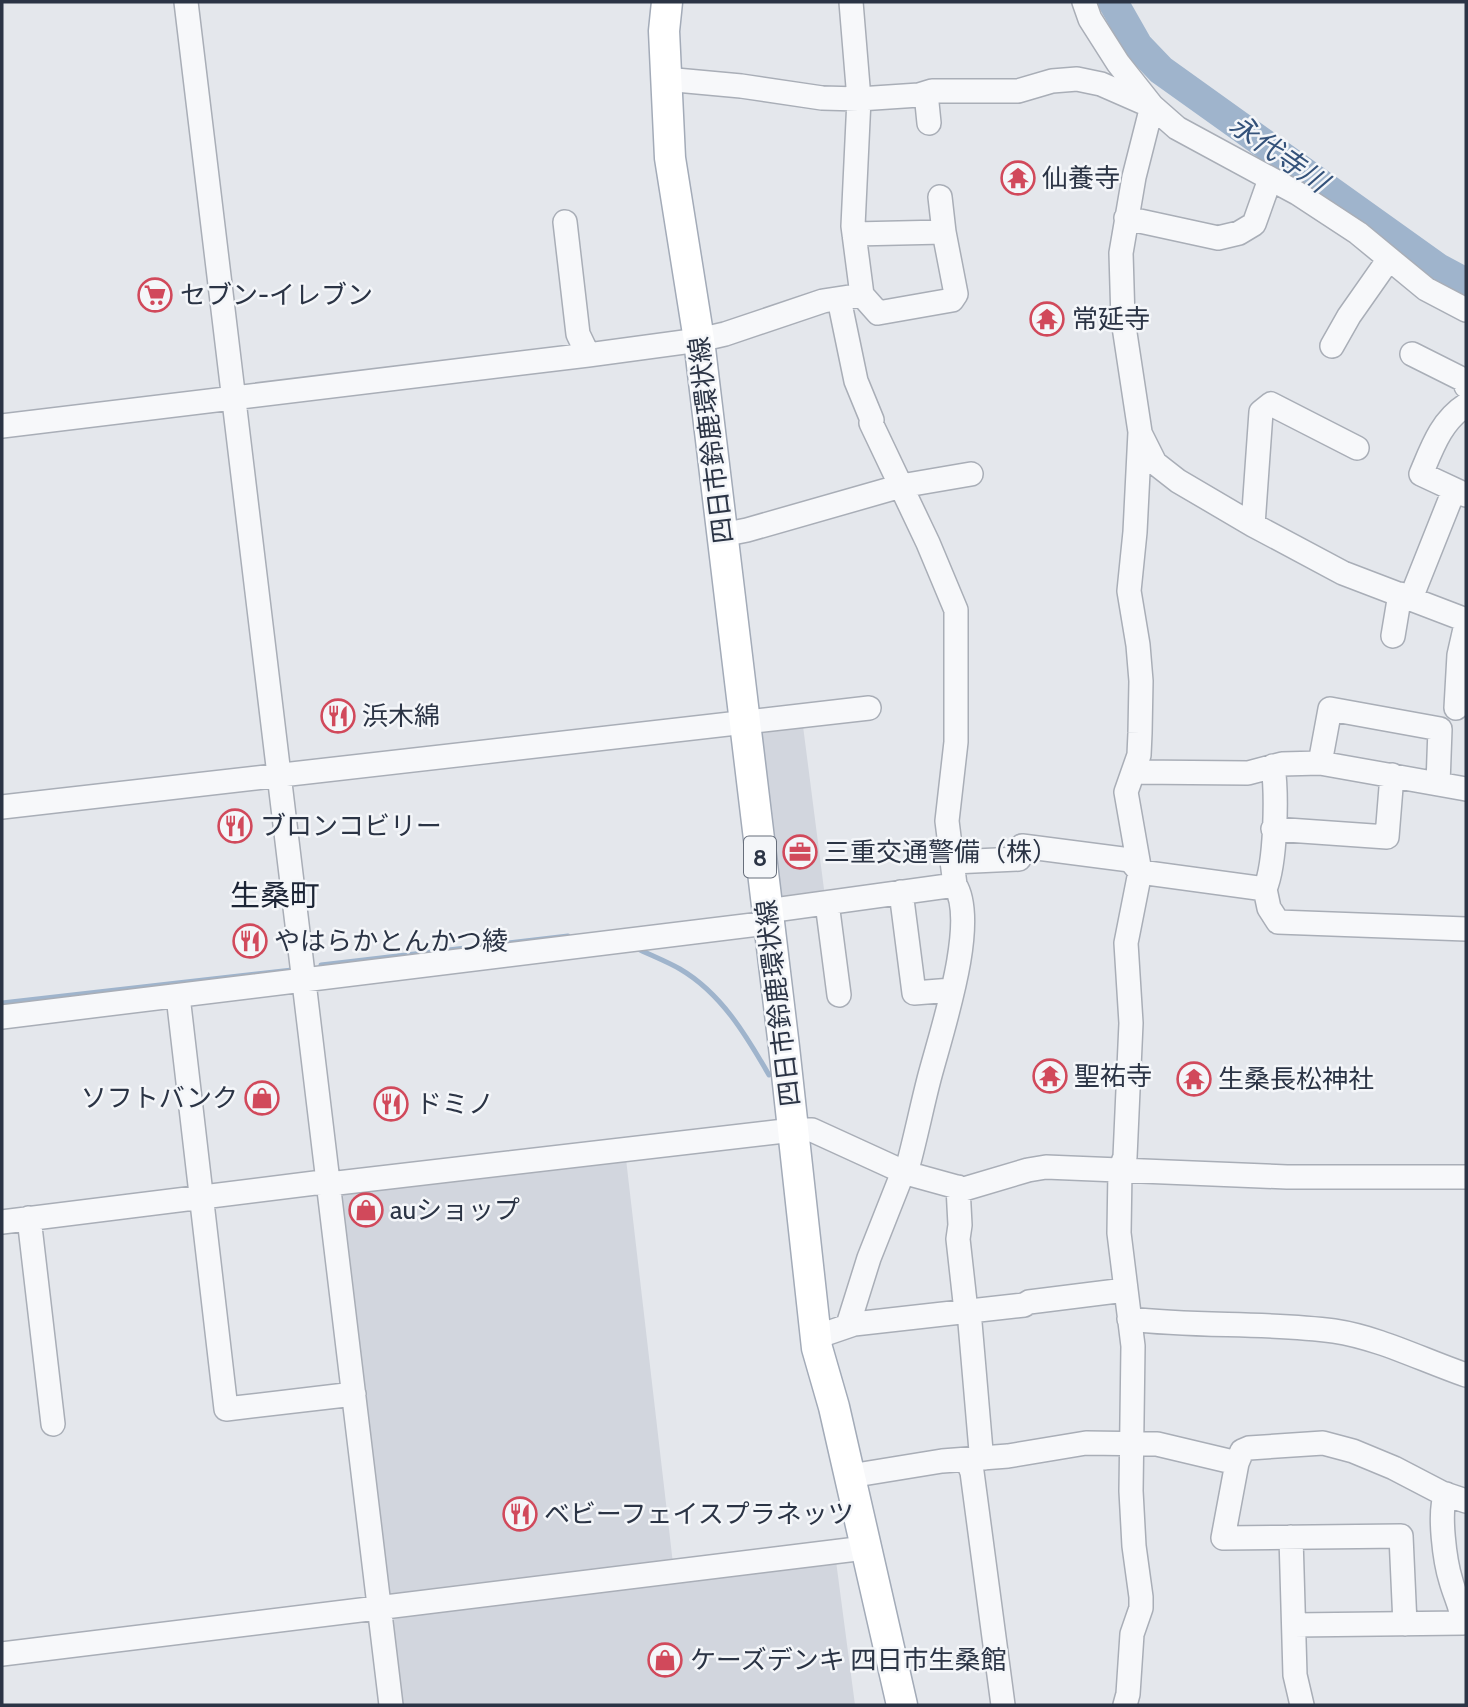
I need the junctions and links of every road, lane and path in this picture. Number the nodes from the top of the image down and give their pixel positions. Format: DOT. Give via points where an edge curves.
graph roads {
  1 [pos="186,2"];
  2 [pos="667,2"];
  3 [pos="851,2"];
  4 [pos="1084,2"];
  5 [pos="665,79"];
  6 [pos="926,93"];
  7 [pos="859,99"];
  8 [pos="1152,106"];
  9 [pos="929,123"];
  10 [pos="1270,179"];
  11 [pos="940,197"];
  12 [pos="1126,218"];
  13 [pos="565,222"];
  14 [pos="944,232"];
  15 [pos="854,234"];
  16 [pos="1389,259"];
  17 [pos="862,295"];
  18 [pos="839,299"];
  19 [pos="1466,310"];
  20 [pos="699,340"];
  21 [pos="1332,346"];
  22 [pos="588,355"];
  23 [pos="1412,355"];
  24 [pos="1466,386"];
  25 [pos="234,398"];
  26 [pos="1466,405"];
  27 [pos="2,426"];
  28 [pos="1140,432"];
  29 [pos="1357,448"];
  30 [pos="971,474"];
  31 [pos="901,486"];
  32 [pos="1460,493"];
  33 [pos="1253,525"];
  34 [pos="729,534"];
  35 [pos="1406,596"];
  36 [pos="1466,622"];
  37 [pos="1393,636"];
  38 [pos="869,708"];
  39 [pos="1456,708"];
  40 [pos="752,720"];
  41 [pos="1320,763"];
  42 [pos="1273,766"];
  43 [pos="1135,772"];
  44 [pos="279,775"];
  45 [pos="1392,775"];
  46 [pos="1438,784"];
  47 [pos="1466,789"];
  48 [pos="2,807"];
  49 [pos="1273,829"];
  50 [pos="1140,872"];
  51 [pos="954,874"];
  52 [pos="1265,889"];
  53 [pos="901,892"];
  54 [pos="827,903"];
  55 [pos="767,917"];
  56 [pos="1466,929"];
  57 [pos="304,980"];
  58 [pos="952,990"];
  59 [pos="839,995"];
  60 [pos="178,996"];
  61 [pos="2,1017"];
  62 [pos="793,1130"];
  63 [pos="1120,1170"];
  64 [pos="904,1172"];
  65 [pos="1466,1177"];
  66 [pos="329,1184"];
  67 [pos="958,1187"];
  68 [pos="200,1197"];
  69 [pos="29,1218"];
  70 [pos="2,1222"];
  71 [pos="1125,1290"];
  72 [pos="968,1311"];
  73 [pos="1129,1319"];
  74 [pos="848,1325"];
  75 [pos="816,1337"];
  76 [pos="1466,1375"];
  77 [pos="354,1394"];
  78 [pos="53,1424"];
  79 [pos="1132,1443"];
  80 [pos="976,1459"];
  81 [pos="1237,1463"];
  82 [pos="850,1476"];
  83 [pos="1456,1498"];
  84 [pos="1292,1537"];
  85 [pos="865,1548"];
  86 [pos="379,1607"];
  87 [pos="1405,1624"];
  88 [pos="1294,1625"];
  89 [pos="2,1654"];
  90 [pos="391,1705"];
  91 [pos="902,1705"];
  92 [pos="1003,1705"];
  93 [pos="1125,1705"];
  94 [pos="1302,1705"];
  1 -- 25 [label="street"];
  2 -- 5 [label="main road, 四日市鈴鹿環状線 / 8"];
  3 -- 7 [label="street"];
  4 -- 8 [label="street" via="1118,63"];
  5 -- 7 [label="street"];
  5 -- 20 [label="main road, 四日市鈴鹿環状線 / 8" via="670,158"];
  6 -- 7 [label="street"];
  6 -- 8 [label="street" via="1018,91 1077,79"];
  6 -- 9 [label="street"];
  7 -- 15 [label="street"];
  8 -- 10 [label="street" via="1188,136"];
  8 -- 12 [label="street"];
  10 -- 12 [label="street" via="1254,224 1224,238"];
  10 -- 16 [label="street" via="1358,233"];
  11 -- 14 [label="street"];
  12 -- 28 [label="street" via="1121,253 1123,320"];
  13 -- 22 [label="street" via="578,334"];
  14 -- 15 [label="street"];
  14 -- 17 [label="street" via="956,294 952,300 878,313"];
  15 -- 17 [label="street"];
  16 -- 19 [label="street" via="1426,289"];
  16 -- 21 [label="street"];
  17 -- 18 [label="street"];
  18 -- 20 [label="street"];
  18 -- 31 [label="street" via="856,381"];
  20 -- 22 [label="street"];
  20 -- 34 [label="main road, 四日市鈴鹿環状線 / 8"];
  22 -- 25 [label="street"];
  23 -- 24 [label="street" via="1464,380"];
  25 -- 27 [label="street"];
  25 -- 44 [label="street"];
  26 -- 32 [label="street" via="1439,433 1421,474"];
  28 -- 33 [label="street" via="1155,463"];
  28 -- 43 [label="street" via="1129,591 1141,681"];
  29 -- 33 [label="street" via="1271,404 1261,412"];
  30 -- 31 [label="street"];
  31 -- 34 [label="street"];
  31 -- 51 [label="street" via="956,610 956,743 947,821"];
  32 -- 35 [label="street"];
  33 -- 35 [label="street" via="1343,573"];
  34 -- 40 [label="main road, 四日市鈴鹿環状線 / 8"];
  35 -- 36 [label="street"];
  35 -- 37 [label="street"];
  36 -- 39 [label="street"];
  38 -- 40 [label="street"];
  40 -- 44 [label="street"];
  40 -- 55 [label="main road, 四日市鈴鹿環状線 / 8"];
  41 -- 42 [label="street"];
  41 -- 45 [label="street"];
  41 -- 46 [label="street" via="1330,709 1440,729"];
  42 -- 43 [label="street" via="1248,773"];
  42 -- 49 [label="street"];
  43 -- 50 [label="street" via="1126,792"];
  44 -- 48 [label="street"];
  44 -- 57 [label="street"];
  45 -- 46 [label="street"];
  45 -- 49 [label="street" via="1387,837"];
  46 -- 47 [label="street"];
  49 -- 52 [label="street"];
  50 -- 51 [label="street" via="1130,860 1022,846 1019,859"];
  50 -- 52 [label="street"];
  50 -- 63 [label="street" via="1126,943 1131,1023 1125,1157"];
  51 -- 53 [label="street"];
  51 -- 58 [label="street" via="963,919"];
  52 -- 56 [label="street" via="1278,922"];
  53 -- 54 [label="street"];
  53 -- 58 [label="street" via="914,993"];
  54 -- 55 [label="street"];
  54 -- 59 [label="street"];
  55 -- 57 [label="street"];
  55 -- 62 [label="main road, 四日市鈴鹿環状線 / 8"];
  57 -- 60 [label="street"];
  57 -- 66 [label="street"];
  58 -- 64 [label="street"];
  60 -- 61 [label="street"];
  60 -- 68 [label="street"];
  62 -- 64 [label="street" via="812,1130"];
  62 -- 66 [label="street"];
  62 -- 75 [label="main road, 四日市鈴鹿環状線 / 8"];
  63 -- 65 [label="street" via="1287,1177"];
  63 -- 67 [label="street" via="1046,1167 975,1188"];
  63 -- 71 [label="street" via="1119,1233"];
  64 -- 67 [label="street"];
  64 -- 74 [label="street"];
  66 -- 68 [label="street"];
  66 -- 77 [label="street"];
  67 -- 72 [label="street" via="958,1239"];
  68 -- 69 [label="street"];
  68 -- 77 [label="street" via="226,1409"];
  69 -- 70 [label="street"];
  69 -- 78 [label="street"];
  71 -- 72 [label="street"];
  71 -- 73 [label="street"];
  72 -- 74 [label="street"];
  72 -- 80 [label="street" via="981,1451"];
  73 -- 76 [label="street" via="1334,1331 1390,1345"];
  73 -- 79 [label="street" via="1134,1363"];
  74 -- 75 [label="street"];
  75 -- 82 [label="main road, 四日市鈴鹿環状線 / 8"];
  77 -- 86 [label="street"];
  79 -- 80 [label="street" via="1086,1443"];
  79 -- 81 [label="street" via="1157,1444"];
  79 -- 93 [label="street" via="1131,1491 1141,1608 1132,1634"];
  80 -- 82 [label="street"];
  80 -- 92 [label="street" via="972,1472"];
  81 -- 83 [label="street" via="1242,1451 1249,1448 1323,1443 1353,1451"];
  81 -- 84 [label="street" via="1223,1538"];
  82 -- 85 [label="main road, 四日市鈴鹿環状線 / 8"];
  83 -- 87 [label="street" via="1441,1512 1451,1581 1463,1623"];
  84 -- 87 [label="street" via="1401,1536"];
  84 -- 88 [label="street"];
  85 -- 86 [label="street"];
  85 -- 91 [label="main road, 四日市鈴鹿環状線 / 8"];
  86 -- 89 [label="street"];
  86 -- 90 [label="street"];
  87 -- 88 [label="street"];
  88 -- 94 [label="street" via="1295,1675"];
}
